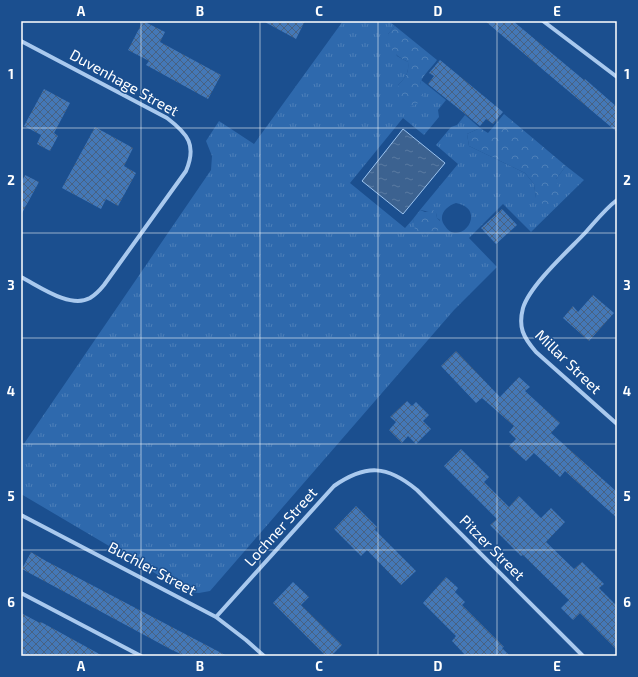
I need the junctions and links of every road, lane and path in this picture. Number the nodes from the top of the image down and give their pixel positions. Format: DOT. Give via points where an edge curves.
graph roads {
  1 [pos="542,21"];
  2 [pos="21,41"];
  3 [pos="617,78"];
  4 [pos="617,200"];
  5 [pos="21,277"];
  6 [pos="617,424"];
  7 [pos="375,470"];
  8 [pos="21,515"];
  9 [pos="21,593"];
  10 [pos="216,617"];
  11 [pos="140,656"];
  12 [pos="264,656"];
  13 [pos="583,656"];
  1 -- 3 [label="street"];
  2 -- 5 [label="street, Duvenhage Street" via="167,118 187,136 192,148 186,171 104,285 90,299 68,300"];
  4 -- 6 [label="street, Millar Street" via="538,282 524,307 521,319 522,333 536,352"];
  7 -- 10 [label="street, Lochner Street" via="348,476 334,486"];
  7 -- 13 [label="street, Pitzer Street" via="403,478 417,490"];
  8 -- 10 [label="street, Buchler Street"];
  9 -- 11 [label="street"];
  10 -- 12 [label="street, Buchler Street"];
}
